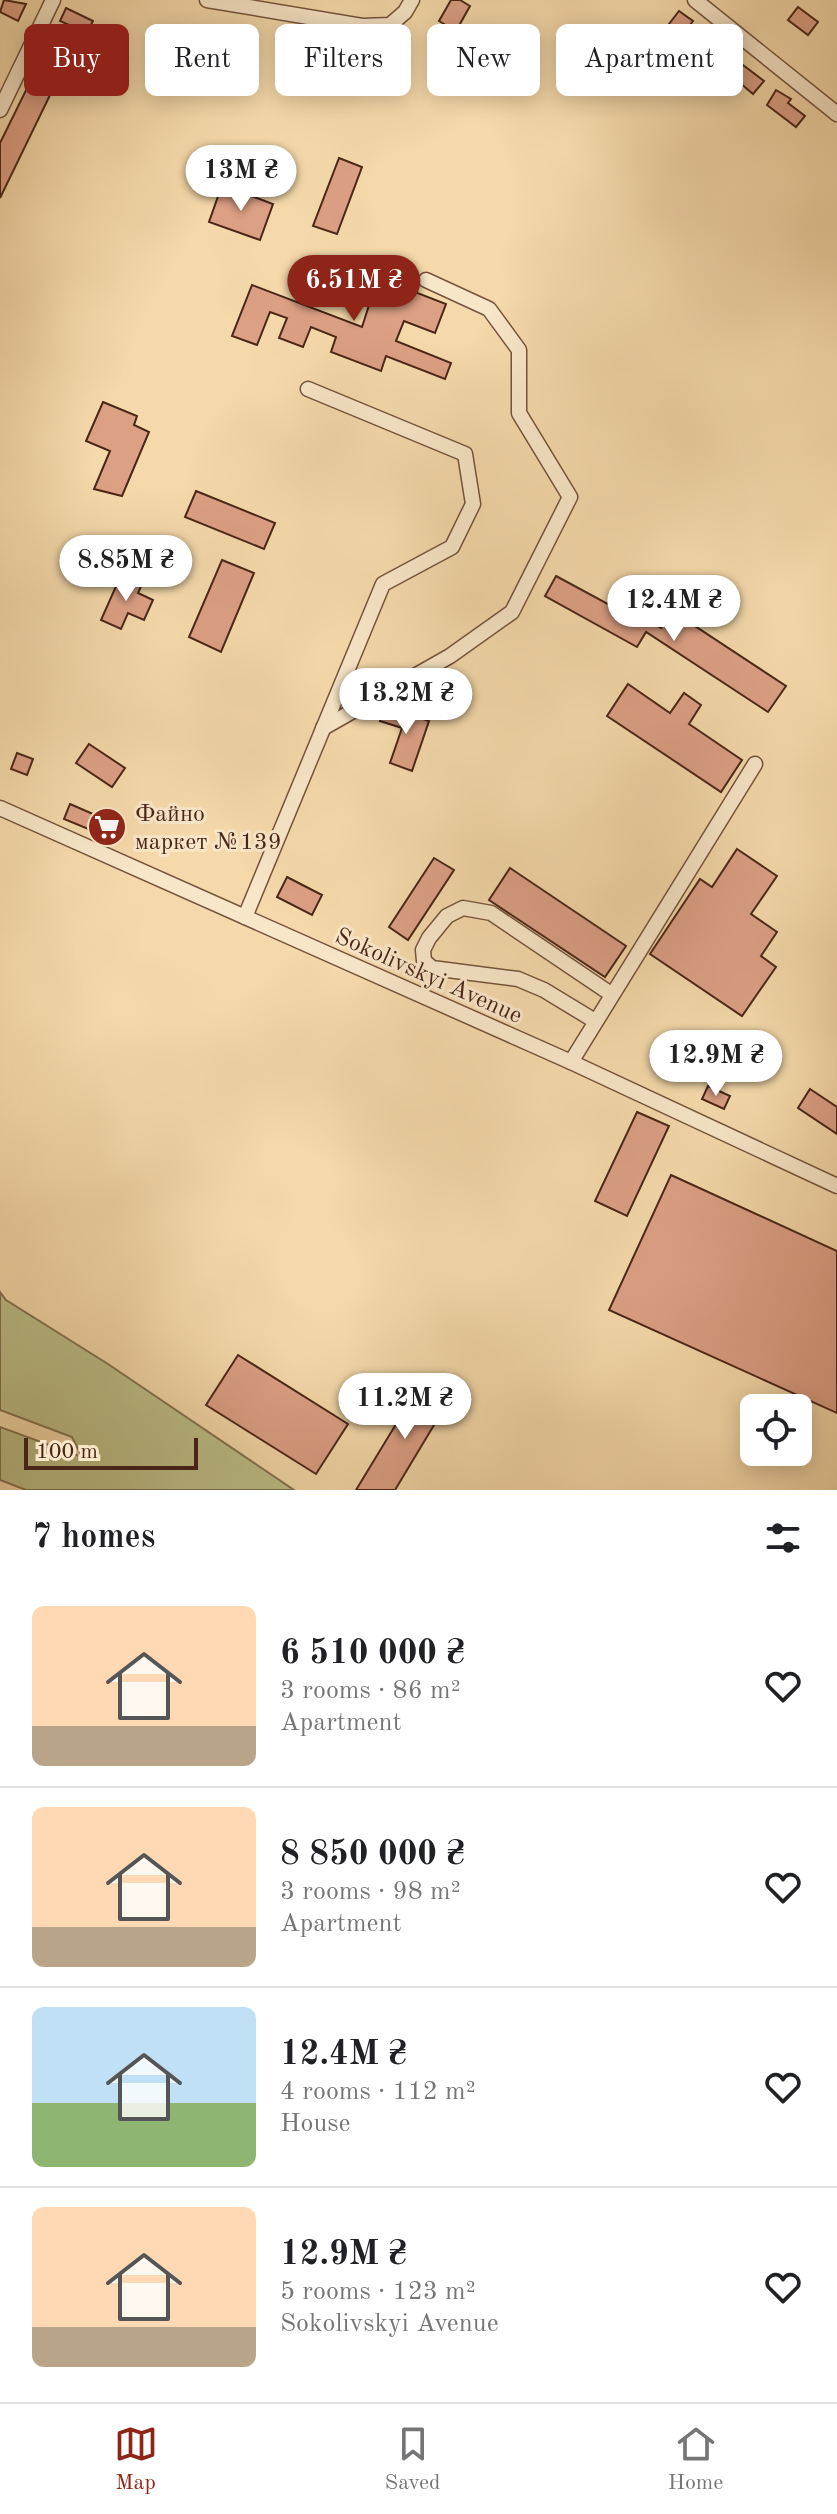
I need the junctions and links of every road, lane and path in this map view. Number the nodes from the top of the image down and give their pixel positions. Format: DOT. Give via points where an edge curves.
graph roads {
  1 [pos="53,0"];
  2 [pos="207,0"];
  3 [pos="412,0"];
  4 [pos="695,0"];
  5 [pos="0,110"];
  6 [pos="837,114"];
  7 [pos="426,280"];
  8 [pos="308,389"];
  9 [pos="323,728"];
  10 [pos="755,764"];
  11 [pos="0,808"];
  12 [pos="245,917"];
  13 [pos="611,994"];
  14 [pos="595,1021"];
  15 [pos="571,1062"];
  16 [pos="837,1186"];
  1 -- 5 [label="street"];
  2 -- 3 [label="street" via="362,26 390,25"];
  4 -- 6 [label="street"];
  7 -- 9 [label="street" via="489,309 519,350 519,413 570,497 512,612 450,656"];
  8 -- 9 [label="street" via="465,454 473,504 452,547 383,584"];
  9 -- 12 [label="street"];
  10 -- 13 [label="street"];
  11 -- 12 [label="street, Sokolivskyi Avenue"];
  12 -- 15 [label="street, Sokolivskyi Avenue"];
  13 -- 14 [label="street"];
  13 -- 14 [label="street" via="491,913 463,908 447,916 423,950 424,961 432,968 518,979"];
  14 -- 15 [label="street"];
  15 -- 16 [label="street, Sokolivskyi Avenue"];
}
